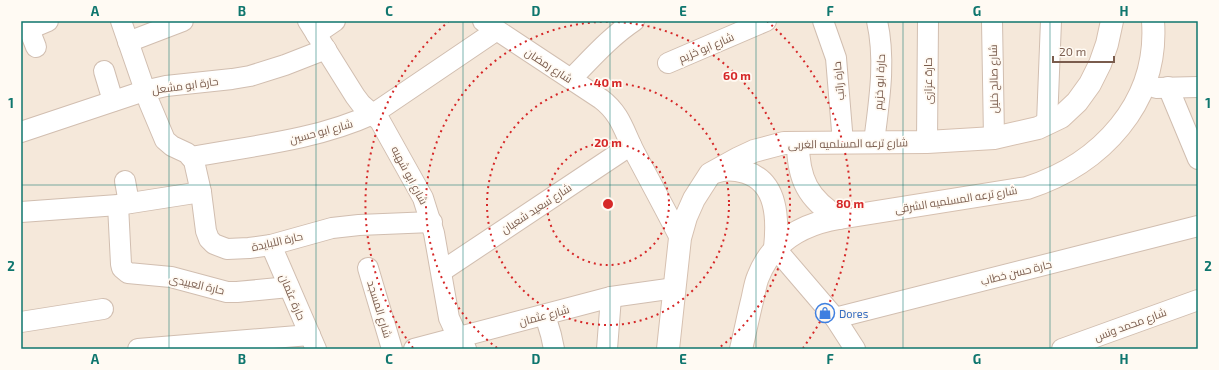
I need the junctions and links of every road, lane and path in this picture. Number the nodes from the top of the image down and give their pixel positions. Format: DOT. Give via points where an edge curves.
graph roads {
  1 [pos="48,21"];
  2 [pos="121,21"];
  3 [pos="183,21"];
  4 [pos="335,21"];
  5 [pos="634,21"];
  6 [pos="766,21"];
  7 [pos="823,21"];
  8 [pos="877,21"];
  9 [pos="928,21"];
  10 [pos="992,21"];
  11 [pos="1051,21"];
  12 [pos="1112,21"];
  13 [pos="1153,21"];
  14 [pos="490,26"];
  15 [pos="317,35"];
  16 [pos="128,42"];
  17 [pos="36,47"];
  18 [pos="668,63"];
  19 [pos="104,71"];
  20 [pos="571,79"];
  21 [pos="1168,87"];
  22 [pos="1198,87"];
  23 [pos="1142,90"];
  24 [pos="144,91"];
  25 [pos="113,101"];
  26 [pos="373,114"];
  27 [pos="1047,123"];
  28 [pos="21,132"];
  29 [pos="994,138"];
  30 [pos="874,142"];
  31 [pos="927,142"];
  32 [pos="798,143"];
  33 [pos="843,143"];
  34 [pos="631,145"];
  35 [pos="191,157"];
  36 [pos="1198,159"];
  37 [pos="710,174"];
  38 [pos="125,181"];
  39 [pos="201,192"];
  40 [pos="124,204"];
  41 [pos="21,212"];
  42 [pos="838,218"];
  43 [pos="432,222"];
  44 [pos="1198,226"];
  45 [pos="680,238"];
  46 [pos="271,245"];
  47 [pos="775,248"];
  48 [pos="368,268"];
  49 [pos="442,271"];
  50 [pos="289,287"];
  51 [pos="675,288"];
  52 [pos="611,297"];
  53 [pos="1198,300"];
  54 [pos="103,309"];
  55 [pos="545,315"];
  56 [pos="835,318"];
  57 [pos="21,322"];
  58 [pos="313,342"];
  59 [pos="463,343"];
  60 [pos="165,348"];
  61 [pos="138,349"];
  62 [pos="392,349"];
  63 [pos="414,349"];
  64 [pos="554,349"];
  65 [pos="607,349"];
  66 [pos="668,349"];
  67 [pos="741,349"];
  68 [pos="855,349"];
  69 [pos="1062,349"];
  1 -- 17 [label="street" via="30,28"];
  2 -- 16 [label="street"];
  3 -- 16 [label="street"];
  4 -- 15 [label="street, حارة ابو مشعل"];
  5 -- 20 [label="street" via="621,30"];
  6 -- 18 [label="street, شارع ابو خزيم"];
  7 -- 33 [label="street, حارة راتب" via="836,58"];
  8 -- 30 [label="street, حارة ابو خزيم" via="882,55"];
  9 -- 31 [label="street, حارة عزازى"];
  10 -- 29 [label="street, شارع صالح خليل"];
  11 -- 27 [label="street"];
  12 -- 27 [label="street, شارع ترعه المسلميه الغربى" via="1105,50 1090,84 1062,117"];
  13 -- 23 [label="street, شارع ترعه المسلميه الشرقى" via="1150,60"];
  14 -- 20 [label="street, شارع رمضان"];
  14 -- 26 [label="street, شارع ابو حسين"];
  15 -- 24 [label="street, حارة ابو مشعل" via="285,65 250,76"];
  15 -- 26 [label="street, شارع ابو شهبه" via="355,96"];
  16 -- 24 [label="street"];
  19 -- 25 [label="street"];
  20 -- 34 [label="street, شارع رمضان" via="613,109"];
  21 -- 22 [label="street"];
  21 -- 23 [label="street"];
  21 -- 36 [label="street"];
  23 -- 42 [label="street, شارع ترعه المسلميه الشرقى" via="1133,108 1107,141 1074,167 1043,182 1026,188"];
  24 -- 25 [label="street, حارة ابو مشعل"];
  24 -- 35 [label="street" via="165,140"];
  25 -- 28 [label="street, حارة ابو مشعل"];
  26 -- 35 [label="street, شارع ابو حسين" via="305,137"];
  26 -- 43 [label="street, شارع ابو شهبه" via="383,126 418,186"];
  27 -- 29 [label="street, شارع ترعه المسلميه الغربى" via="1038,128"];
  29 -- 31 [label="street, شارع ترعه المسلميه الغربى"];
  30 -- 31 [label="street, شارع ترعه المسلميه الغربى"];
  30 -- 33 [label="street, شارع ترعه المسلميه الغربى"];
  32 -- 33 [label="street, شارع ترعه المسلميه الغربى"];
  32 -- 37 [label="street, شارع ترعه المسلميه الغربى" via="784,143 754,151"];
  32 -- 42 [label="street" via="801,173 807,187 815,199"];
  34 -- 45 [label="street, شارع رمضان"];
  34 -- 49 [label="street, شارع سعيد شعبان"];
  35 -- 39 [label="street, حارة اللبايدة"];
  37 -- 45 [label="street, شارع ترعه المسلميه الغربى" via="694,199"];
  37 -- 47 [label="street" via="729,169 738,170 748,172 763,182 774,203 777,229"];
  38 -- 40 [label="street, حارة العبيدى"];
  39 -- 40 [label="street"];
  39 -- 46 [label="street, حارة اللبايدة" via="206,232 214,244 227,249"];
  40 -- 41 [label="street"];
  40 -- 50 [label="street, حارة العبيدى" via="121,264 128,273 171,277 227,292"];
  42 -- 47 [label="street, شارع ترعه المسلميه الشرقى" via="806,226"];
  43 -- 46 [label="street, حارة اللبايدة" via="332,228"];
  43 -- 49 [label="street, شارع ابو شهبه"];
  44 -- 56 [label="street, حارة حسن خطاب"];
  45 -- 51 [label="street, شارع ترعه المسلميه الغربى"];
  46 -- 50 [label="street, حارة عثمان"];
  47 -- 56 [label="street"];
  47 -- 67 [label="street, شارع ترعه المسلميه الشرقى" via="758,278"];
  48 -- 62 [label="street, شارع المسجد"];
  49 -- 59 [label="street, شارع ابو شهبه" via="450,318"];
  50 -- 58 [label="street, حارة عثمان"];
  51 -- 52 [label="street, شارع عثمان"];
  51 -- 66 [label="street, شارع ترعه المسلميه الغربى"];
  52 -- 55 [label="street, شارع عثمان"];
  52 -- 65 [label="street"];
  53 -- 69 [label="street, شارع محمد ونس"];
  54 -- 57 [label="street"];
  55 -- 59 [label="street, شارع عثمان"];
  55 -- 64 [label="street"];
  56 -- 68 [label="street"];
  58 -- 60 [label="street"];
  59 -- 63 [label="street, شارع عثمان"];
  60 -- 61 [label="street"];
}
